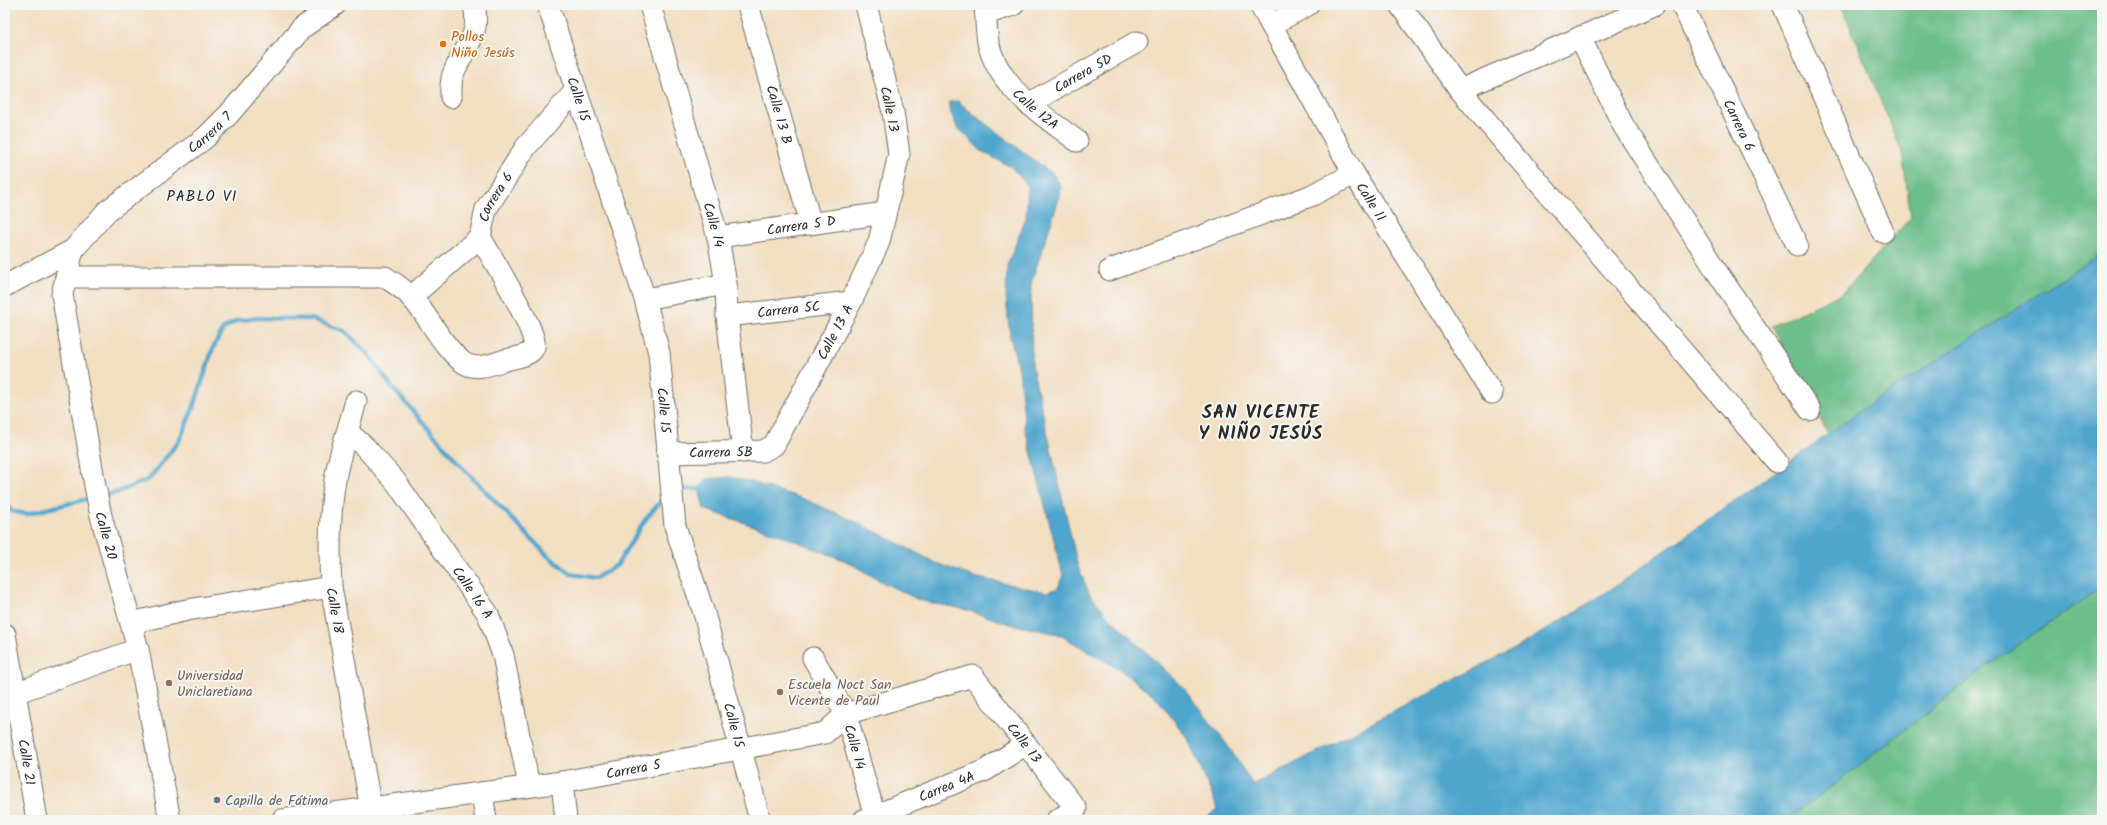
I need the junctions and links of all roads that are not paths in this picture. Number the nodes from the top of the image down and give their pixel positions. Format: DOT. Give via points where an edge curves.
graph roads {
  1 [pos="335,5"];
  2 [pos="474,5"];
  3 [pos="548,5"];
  4 [pos="650,5"];
  5 [pos="748,5"];
  6 [pos="866,5"];
  7 [pos="1013,5"];
  8 [pos="1260,5"];
  9 [pos="1308,5"];
  10 [pos="1400,5"];
  11 [pos="1654,5"];
  12 [pos="1682,5"];
  13 [pos="1783,5"];
  14 [pos="985,10"];
  15 [pos="1271,25"];
  16 [pos="1580,37"];
  17 [pos="1137,42"];
  18 [pos="576,90"];
  19 [pos="1460,90"];
  20 [pos="451,97"];
  21 [pos="1028,104"];
  22 [pos="1077,141"];
  23 [pos="1354,174"];
  24 [pos="885,213"];
  25 [pos="811,224"];
  26 [pos="1883,232"];
  27 [pos="480,237"];
  28 [pos="718,237"];
  29 [pos="1798,245"];
  30 [pos="74,250"];
  31 [pos="1110,270"];
  32 [pos="66,277"];
  33 [pos="726,284"];
  34 [pos="5,286"];
  35 [pos="411,297"];
  36 [pos="645,299"];
  37 [pos="851,302"];
  38 [pos="727,316"];
  39 [pos="1492,393"];
  40 [pos="356,401"];
  41 [pos="1810,410"];
  42 [pos="348,432"];
  43 [pos="774,445"];
  44 [pos="743,452"];
  45 [pos="669,462"];
  46 [pos="1777,462"];
  47 [pos="331,587"];
  48 [pos="131,623"];
  49 [pos="5,634"];
  50 [pos="138,649"];
  51 [pos="813,658"];
  52 [pos="973,676"];
  53 [pos="15,693"];
  54 [pos="846,714"];
  55 [pos="1026,744"];
  56 [pos="742,750"];
  57 [pos="562,782"];
  58 [pos="529,786"];
  59 [pos="482,793"];
  60 [pos="372,813"];
  61 [pos="871,819"];
  62 [pos="37,820"];
  63 [pos="170,820"];
  64 [pos="282,820"];
  65 [pos="486,820"];
  66 [pos="566,820"];
  67 [pos="760,820"];
  68 [pos="1057,820"];
  1 -- 30 [label="street, Carrera 7" via="302,28 230,113 205,138 107,211"];
  2 -- 20 [label="street" via="477,23 474,34 453,73"];
  3 -- 18 [label="street, Calle 15"];
  4 -- 28 [label="street, Calle 14"];
  5 -- 25 [label="street, Calle 13 B"];
  6 -- 24 [label="street, Calle 13" via="893,112 899,154"];
  7 -- 14 [label="street"];
  8 -- 15 [label="street, Calle 11"];
  9 -- 15 [label="street"];
  10 -- 19 [label="street"];
  11 -- 16 [label="street"];
  12 -- 29 [label="street, Carrera 6"];
  13 -- 26 [label="street"];
  14 -- 21 [label="street, Calle 12A" via="988,43 999,70"];
  15 -- 23 [label="street, Calle 11"];
  16 -- 19 [label="street"];
  16 -- 41 [label="street" via="1623,125 1715,269"];
  17 -- 21 [label="street, Carrera 5D"];
  18 -- 27 [label="street, Carrera 6" via="526,147 486,209"];
  18 -- 36 [label="street, Calle 15"];
  19 -- 46 [label="street"];
  21 -- 22 [label="street, Calle 12A"];
  23 -- 31 [label="street" via="1310,196"];
  23 -- 39 [label="street, Calle 11"];
  24 -- 25 [label="street, Carrera 5 D"];
  24 -- 37 [label="street, Calle 13 A" via="879,242"];
  25 -- 28 [label="street, Carrera 5 D"];
  27 -- 35 [label="street, Carrera 6"];
  27 -- 35 [label="street" via="533,334 535,346 532,351 481,367 470,366 457,357"];
  28 -- 33 [label="street, Calle 14"];
  30 -- 32 [label="street, Calle 20"];
  30 -- 34 [label="street"];
  32 -- 35 [label="street" via="373,276 385,277"];
  32 -- 48 [label="street, Calle 20" via="62,294 95,486"];
  33 -- 36 [label="street"];
  33 -- 38 [label="street, Calle 14"];
  36 -- 45 [label="street, Calle 15" via="659,353"];
  37 -- 38 [label="street, Carrera 5C"];
  37 -- 43 [label="street, Calle 13 A"];
  38 -- 44 [label="street, Calle 14"];
  40 -- 42 [label="street, Calle 18"];
  42 -- 47 [label="street, Calle 18" via="338,469 330,525"];
  42 -- 58 [label="street, Calle 16 A" via="396,482 488,614 503,655"];
  43 -- 44 [label="street, Carrera 5B" via="763,451"];
  44 -- 45 [label="street, Carrera 5B"];
  45 -- 56 [label="street, Calle 15" via="675,526 704,612"];
  47 -- 48 [label="street" via="194,609"];
  47 -- 60 [label="street, Calle 18"];
  48 -- 50 [label="street, Calle 20"];
  49 -- 53 [label="street, Calle 21"];
  50 -- 53 [label="street"];
  50 -- 63 [label="street, Calle 20"];
  51 -- 54 [label="street, Calle 14"];
  52 -- 54 [label="street, Carrera 5"];
  52 -- 55 [label="street, Calle 13"];
  53 -- 62 [label="street, Calle 21"];
  54 -- 56 [label="street, Carrera 5" via="825,733"];
  54 -- 61 [label="street, Calle 14"];
  55 -- 61 [label="street, Carrea 4A" via="986,770"];
  55 -- 68 [label="street, Calle 13" via="1076,809"];
  56 -- 57 [label="street, Carrera 5"];
  56 -- 67 [label="street, Calle 15"];
  57 -- 58 [label="street, Carrera 5"];
  57 -- 66 [label="street"];
  58 -- 59 [label="street, Carrera 5"];
  59 -- 60 [label="street, Carrera 5"];
  59 -- 65 [label="street"];
  60 -- 64 [label="street, Carrera 5"];
}
